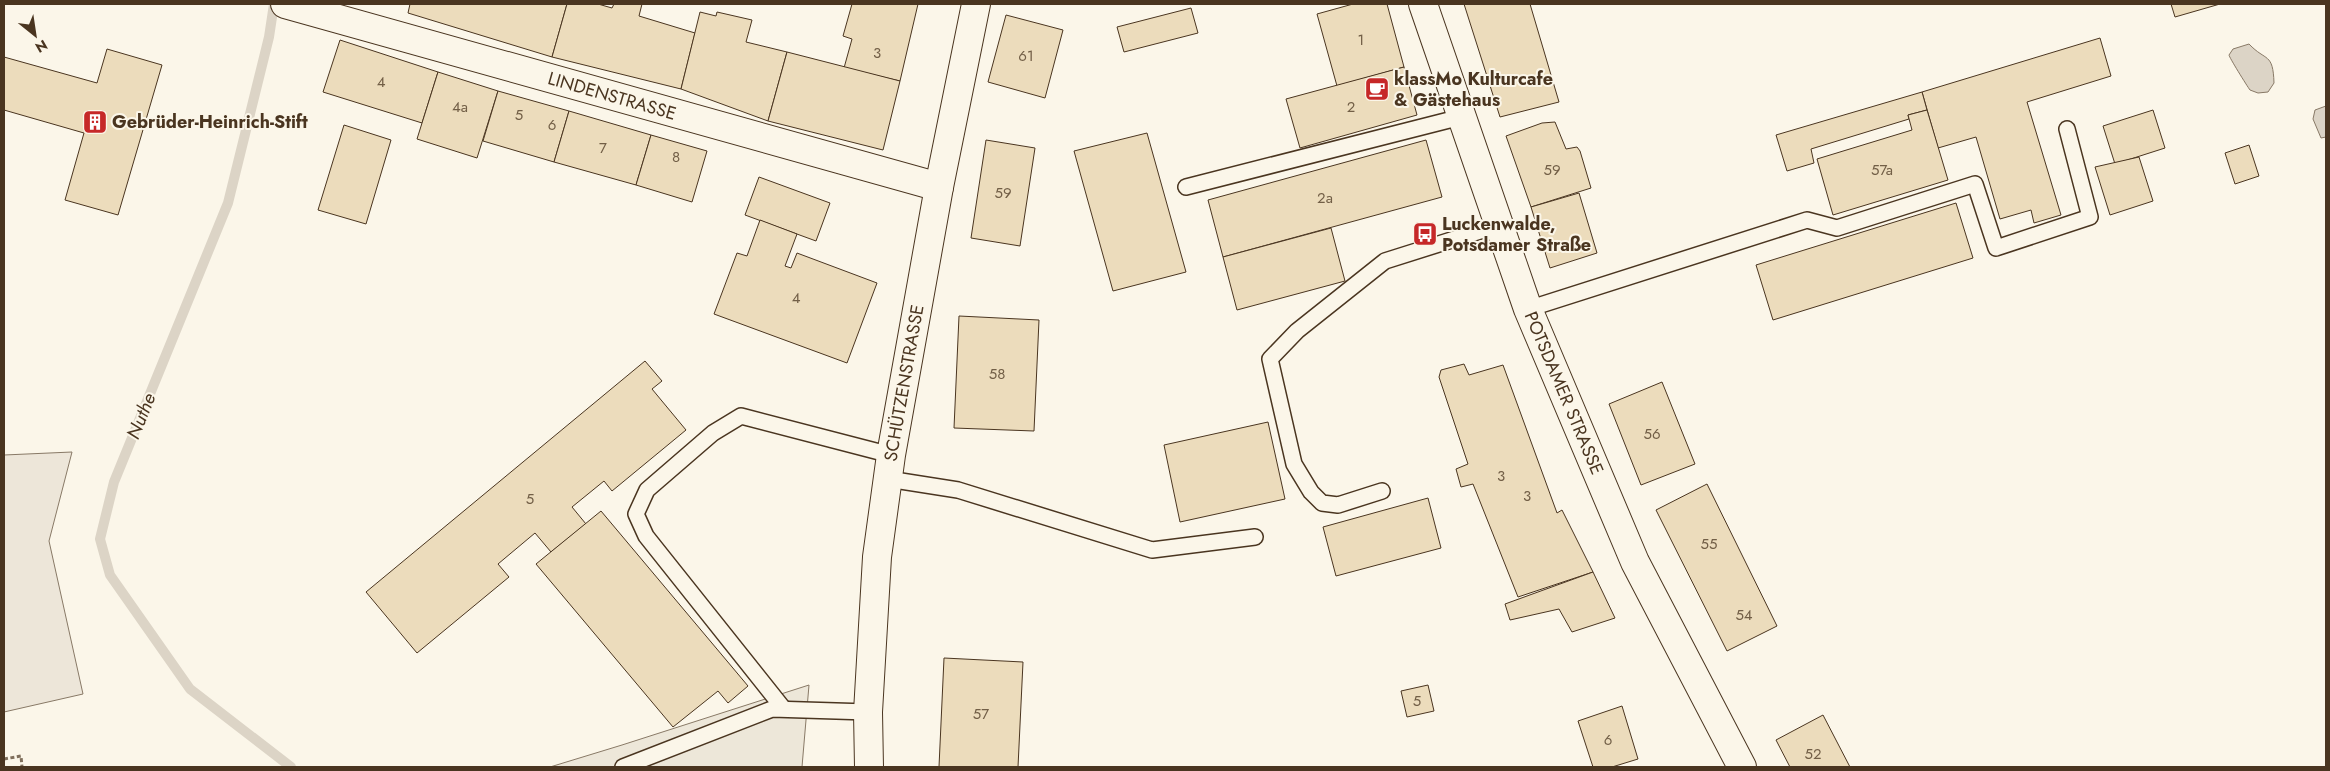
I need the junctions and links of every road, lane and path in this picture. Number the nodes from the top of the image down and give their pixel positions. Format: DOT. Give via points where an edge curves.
graph roads {
  1 [pos="976,4"];
  2 [pos="1422,4"];
  3 [pos="297,8"];
  4 [pos="1461,117"];
  5 [pos="2067,129"];
  6 [pos="1186,187"];
  7 [pos="939,188"];
  8 [pos="1499,225"];
  9 [pos="1528,309"];
  10 [pos="890,467"];
  11 [pos="1382,491"];
  12 [pos="1256,537"];
  13 [pos="783,708"];
  14 [pos="868,712"];
  15 [pos="4,759"];
  16 [pos="22,767"];
  17 [pos="623,767"];
  18 [pos="869,767"];
  19 [pos="1742,767"];
  1 -- 7 [label="street, SCHÜTZENSTRASSE"];
  2 -- 4 [label="street, POTSDAMER STRASSE"];
  3 -- 7 [label="street, LINDENSTRASSE"];
  4 -- 6 [label="lane"];
  4 -- 8 [label="street, POTSDAMER STRASSE"];
  5 -- 9 [label="lane" via="2090,217 1996,248 1975,184 1837,228 1807,220"];
  7 -- 10 [label="street, SCHÜTZENSTRASSE"];
  8 -- 9 [label="street, POTSDAMER STRASSE"];
  8 -- 11 [label="lane" via="1385,261 1297,331 1270,359 1294,464 1311,492 1322,503 1338,505"];
  9 -- 19 [label="street, POTSDAMER STRASSE" via="1635,562"];
  10 -- 12 [label="lane" via="1152,550"];
  10 -- 13 [label="lane" via="741,416 713,432 647,490 636,514 646,536"];
  10 -- 14 [label="street, SCHÜTZENSTRASSE" via="877,558"];
  13 -- 14 [label="lane"];
  13 -- 17 [label="lane" via="772,709"];
  14 -- 18 [label="street, SCHÜTZENSTRASSE"];
  15 -- 16 [label="path" via="21,756"];
}
